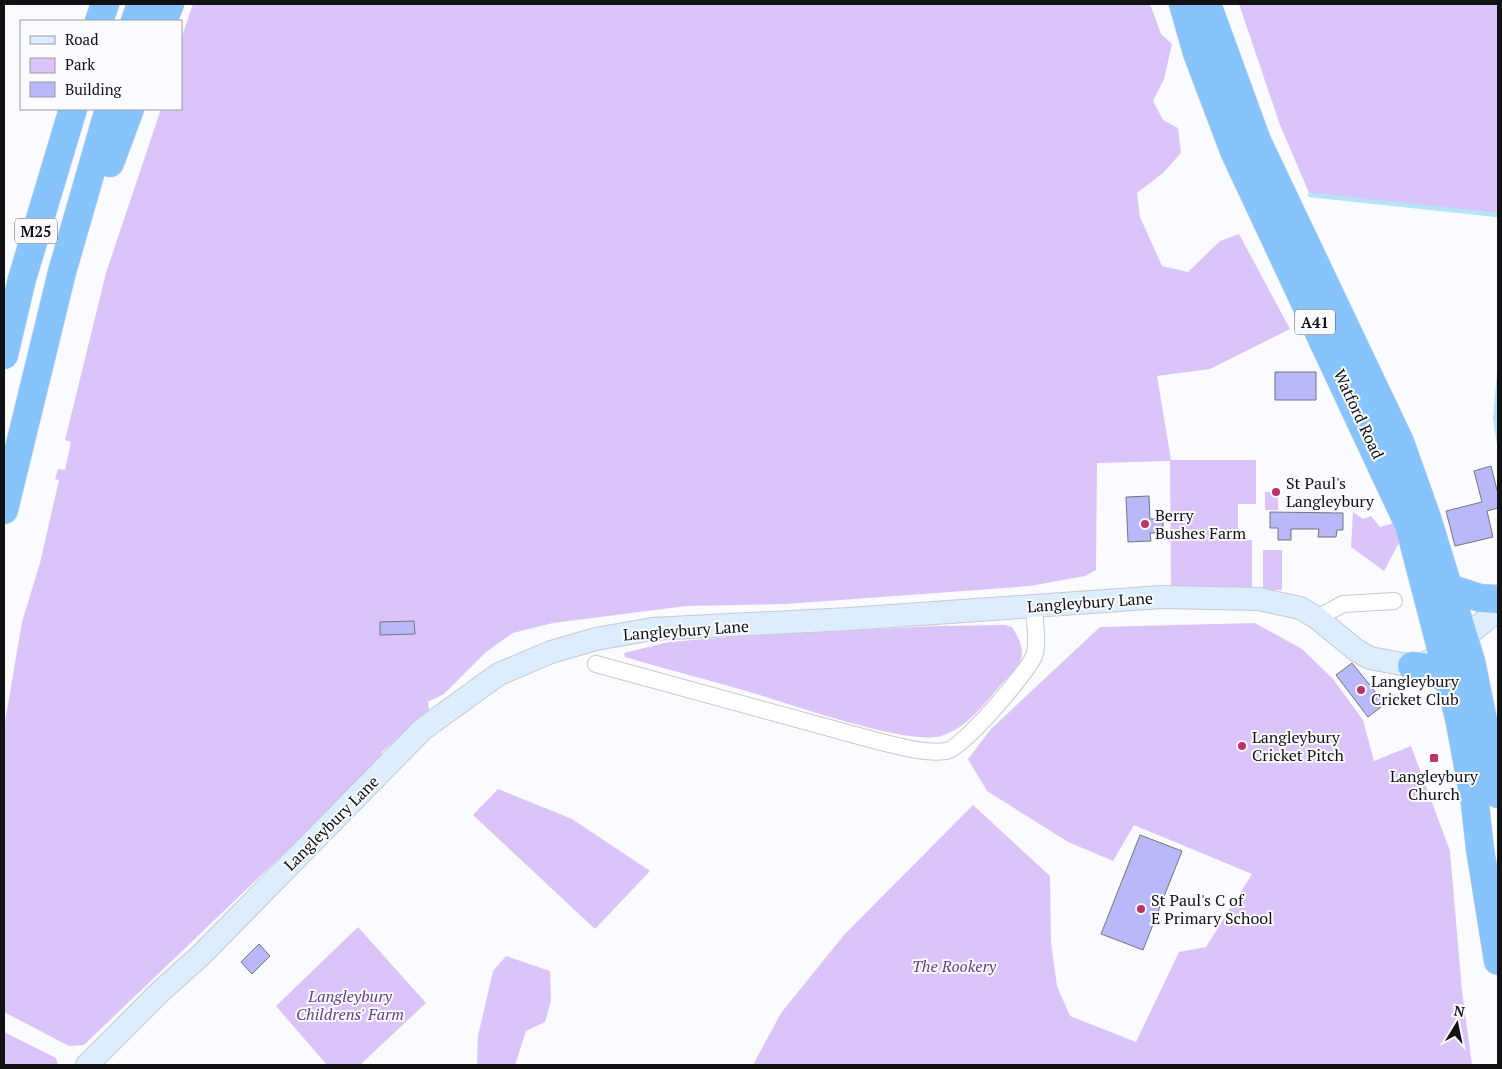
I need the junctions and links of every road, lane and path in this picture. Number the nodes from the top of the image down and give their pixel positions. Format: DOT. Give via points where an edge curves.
graph roads {
  1 [pos="105,4"];
  2 [pos="141,4"];
  3 [pos="170,4"];
  4 [pos="1183,4"];
  5 [pos="1207,4"];
  6 [pos="100,20"];
  7 [pos="135,20"];
  8 [pos="163,20"];
  9 [pos="73,110"];
  10 [pos="109,110"];
  11 [pos="130,110"];
  12 [pos="62,272"];
  13 [pos="4,355"];
  14 [pos="4,510"];
  15 [pos="1449,588"];
  16 [pos="1498,599"];
  17 [pos="1394,601"];
  18 [pos="1034,606"];
  19 [pos="1498,610"];
  20 [pos="1317,618"];
  21 [pos="1452,640"];
  22 [pos="596,664"];
  23 [pos="1406,664"];
  24 [pos="1451,682"];
  25 [pos="1498,794"];
  26 [pos="1498,961"];
  27 [pos="87,1065"];
  1 -- 6 [label="highway"];
  2 -- 7 [label="highway"];
  3 -- 8 [label="highway"];
  4 -- 21 [label="highway, Watford Road / A41" via="1197,52 1234,151 1409,525"];
  5 -- 15 [label="highway, Watford Road / A41" via="1258,141 1400,442"];
  9 -- 13 [label="highway, M25" via="22,279"];
  10 -- 12 [label="highway, M25"];
  11 -- 12 [label="highway, M25" via="98,196"];
  12 -- 14 [label="highway, M25"];
  15 -- 16 [label="highway"];
  15 -- 21 [label="highway, Watford Road / A41"];
  16 -- 21 [label="street" via="1481,605"];
  17 -- 20 [label="street" via="1343,604"];
  18 -- 20 [label="street, Langleybury Lane" via="1166,596 1259,599 1300,608"];
  18 -- 22 [label="street" via="1036,642 1034,655 1025,671 984,720 948,751 911,749 878,741"];
  18 -- 27 [label="street, Langleybury Lane" via="652,629 569,646 499,674 423,729 201,955"];
  19 -- 21 [label="street"];
  20 -- 23 [label="street, Langleybury Lane" via="1370,658"];
  21 -- 23 [label="street" via="1423,664"];
  21 -- 24 [label="highway, Watford Road / A41"];
  21 -- 25 [label="highway, Watford Road / A41" via="1471,661"];
  23 -- 24 [label="highway" via="1428,668"];
  24 -- 26 [label="highway, Watford Road / A41" via="1475,804"];
}
